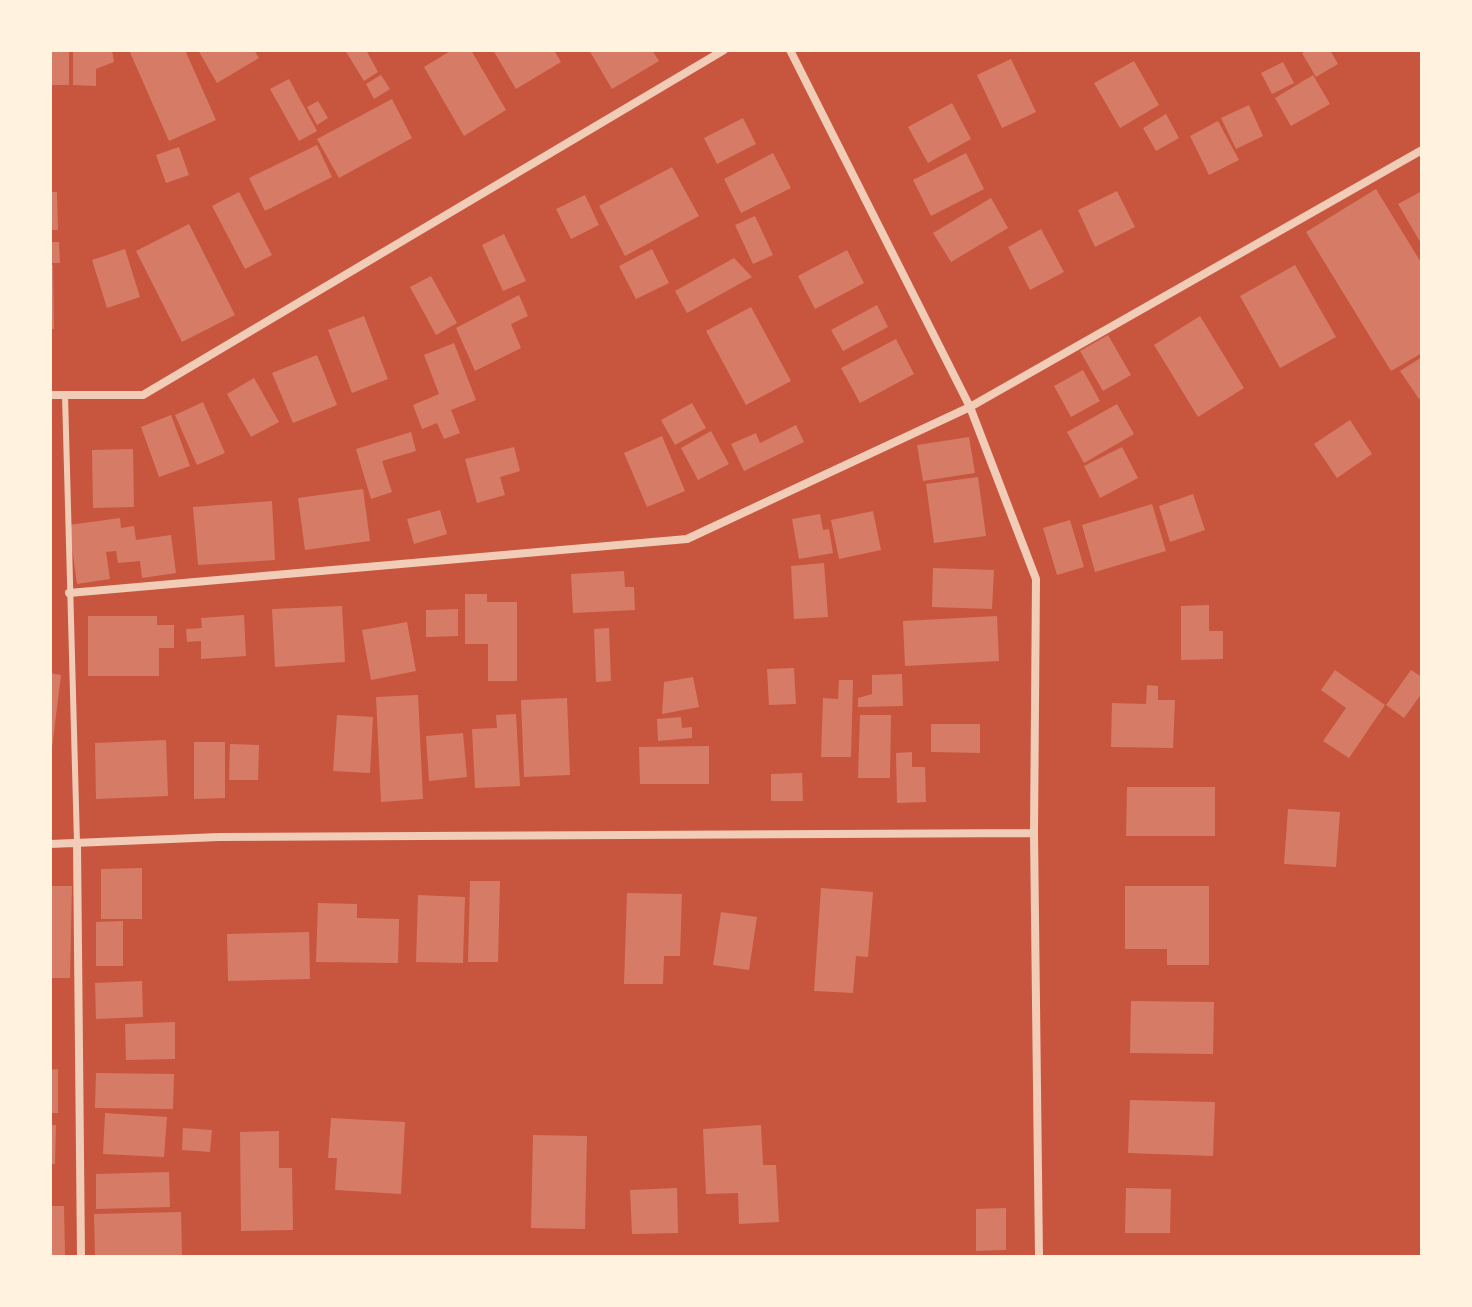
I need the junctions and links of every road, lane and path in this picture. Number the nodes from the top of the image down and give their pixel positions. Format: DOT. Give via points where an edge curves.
graph roads {
  1 [pos="724,50"];
  2 [pos="790,50"];
  3 [pos="1422,150"];
  4 [pos="50,395"];
  5 [pos="65,395"];
  6 [pos="970,407"];
  7 [pos="69,593"];
  8 [pos="1034,833"];
  9 [pos="50,844"];
  10 [pos="77,844"];
  11 [pos="81,1257"];
  12 [pos="1039,1257"];
  1 -- 5 [label="street" via="143,395"];
  2 -- 6 [label="street"];
  3 -- 6 [label="street"];
  4 -- 5 [label="street"];
  5 -- 7 [label="lane"];
  6 -- 7 [label="street" via="687,539"];
  6 -- 8 [label="street" via="1036,579"];
  7 -- 10 [label="lane"];
  8 -- 10 [label="street" via="219,837"];
  8 -- 12 [label="street"];
  9 -- 10 [label="street"];
  10 -- 11 [label="street"];
}
